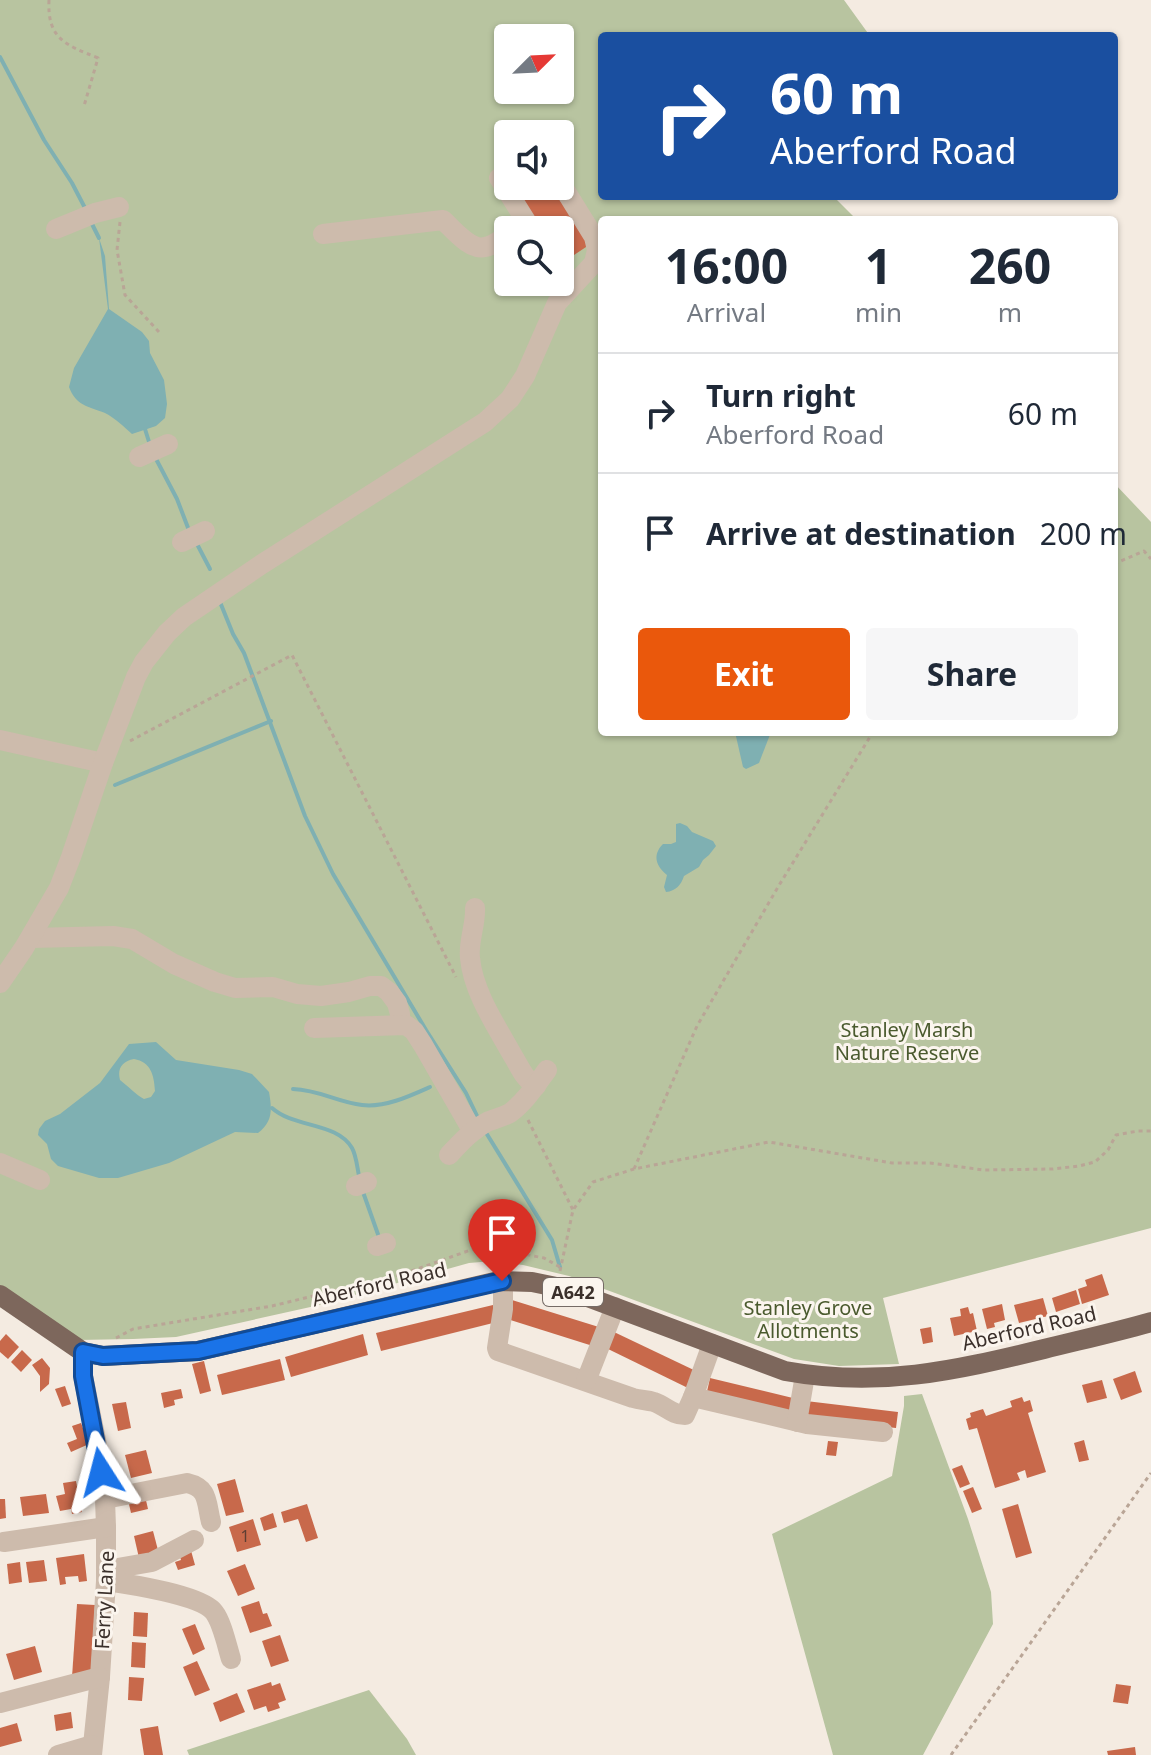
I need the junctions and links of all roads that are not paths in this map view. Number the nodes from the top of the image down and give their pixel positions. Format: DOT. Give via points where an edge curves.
graph roads {
  1 [pos="571,200"];
  2 [pos="120,213"];
  3 [pos="56,229"];
  4 [pos="323,234"];
  5 [pos="494,243"];
  6 [pos="0,740"];
  7 [pos="103,763"];
  8 [pos="475,908"];
  9 [pos="31,938"];
  10 [pos="0,983"];
  11 [pos="400,1025"];
  12 [pos="314,1028"];
  13 [pos="481,1126"];
  14 [pos="449,1155"];
  15 [pos="0,1163"];
  16 [pos="40,1180"];
  17 [pos="503,1290"];
  18 [pos="0,1295"];
  19 [pos="615,1307"];
  20 [pos="1151,1322"];
  21 [pos="712,1344"];
  22 [pos="93,1354"];
  23 [pos="805,1375"];
  24 [pos="586,1381"];
  25 [pos="693,1397"];
  26 [pos="797,1422"];
  27 [pos="883,1432"];
  28 [pos="105,1499"];
  29 [pos="211,1522"];
  30 [pos="106,1527"];
  31 [pos="194,1540"];
  32 [pos="1,1543"];
  33 [pos="106,1575"];
  34 [pos="232,1662"];
  35 [pos="100,1677"];
  36 [pos="0,1703"];
  37 [pos="92,1750"];
  38 [pos="58,1755"];
  1 -- 7 [label="street" via="594,237 594,263 557,303 510,399 485,422 184,617 140,669"];
  2 -- 3 [label="street" via="87,216"];
  4 -- 5 [label="street" via="443,220 470,243"];
  6 -- 7 [label="street"];
  7 -- 9 [label="street" via="67,868"];
  8 -- 13 [label="street" via="470,961 483,1002 529,1082 541,1078 507,1115"];
  9 -- 10 [label="street"];
  9 -- 11 [label="street" via="132,939 174,964 235,988 273,987 321,996 381,986 397,1003"];
  11 -- 12 [label="street"];
  11 -- 13 [label="street" via="414,1031 469,1125"];
  13 -- 14 [label="street"];
  15 -- 16 [label="street"];
  17 -- 24 [label="street" via="498,1351"];
  18 -- 22 [label="main road"];
  19 -- 21 [label="main road, Aberford Road / A642"];
  19 -- 22 [label="main road, Aberford Road / A642" via="566,1289 499,1281 198,1351"];
  19 -- 24 [label="street"];
  20 -- 23 [label="main road, Aberford Road / A642" via="963,1369 859,1379"];
  21 -- 23 [label="main road, Aberford Road / A642"];
  21 -- 25 [label="street"];
  22 -- 28 [label="street, Ferry Lane" via="83,1376"];
  23 -- 26 [label="street"];
  24 -- 25 [label="street" via="682,1416"];
  25 -- 26 [label="street"];
  26 -- 27 [label="street"];
  28 -- 29 [label="street" via="187,1483 204,1491"];
  28 -- 30 [label="street, Ferry Lane"];
  30 -- 32 [label="street"];
  30 -- 33 [label="street, Ferry Lane"];
  31 -- 33 [label="street" via="152,1562"];
  33 -- 34 [label="street" via="207,1605 217,1615"];
  33 -- 35 [label="street, Ferry Lane"];
  35 -- 36 [label="street"];
  35 -- 37 [label="street, Ferry Lane"];
  37 -- 38 [label="street"];
}
